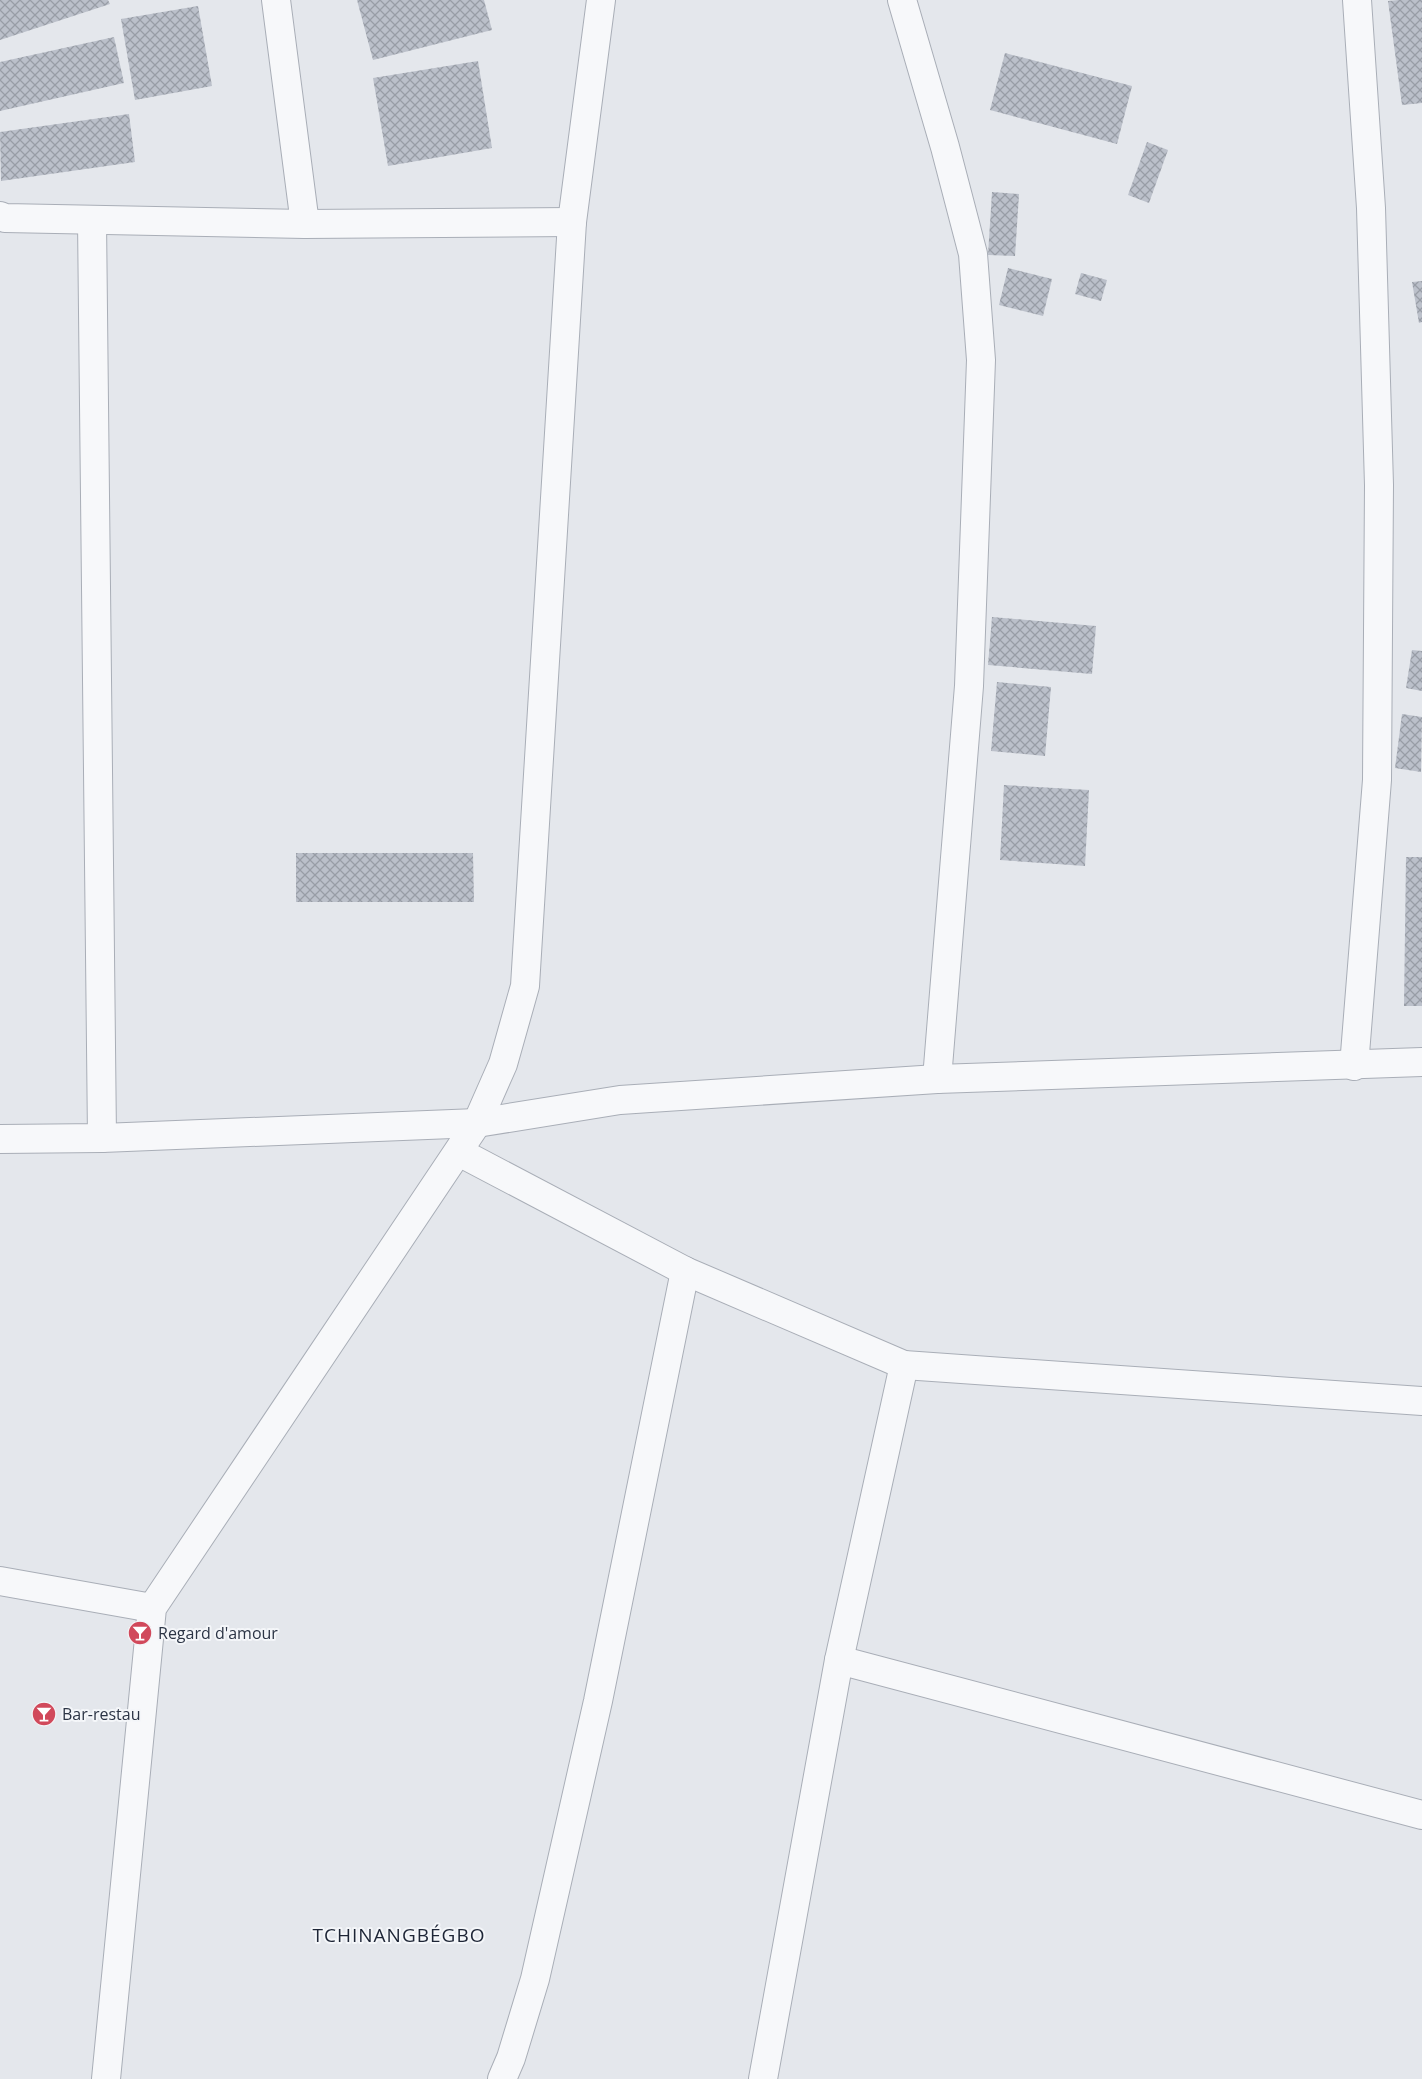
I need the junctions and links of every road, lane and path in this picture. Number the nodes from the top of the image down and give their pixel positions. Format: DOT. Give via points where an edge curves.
graph roads {
  1 [pos="276,0"];
  2 [pos="601,0"];
  3 [pos="902,0"];
  4 [pos="1357,0"];
  5 [pos="0,216"];
  6 [pos="92,220"];
  7 [pos="572,222"];
  8 [pos="305,224"];
  9 [pos="1422,1062"];
  10 [pos="1354,1066"];
  11 [pos="937,1079"];
  12 [pos="478,1123"];
  13 [pos="102,1138"];
  14 [pos="0,1139"];
  15 [pos="459,1152"];
  16 [pos="684,1271"];
  17 [pos="904,1365"];
  18 [pos="1422,1401"];
  19 [pos="2,1586"];
  20 [pos="152,1608"];
  21 [pos="839,1660"];
  22 [pos="1422,1815"];
  23 [pos="106,2079"];
  24 [pos="502,2079"];
  25 [pos="763,2079"];
  1 -- 8 [label="street"];
  2 -- 7 [label="street"];
  3 -- 11 [label="street" via="973,254 981,360 970,686"];
  4 -- 10 [label="street" via="1371,208 1379,485 1377,780"];
  5 -- 6 [label="street"];
  6 -- 8 [label="street"];
  6 -- 13 [label="street"];
  7 -- 8 [label="street"];
  7 -- 12 [label="street" via="525,986 503,1064"];
  9 -- 10 [label="street"];
  10 -- 11 [label="street"];
  11 -- 12 [label="street" via="620,1100"];
  12 -- 13 [label="street"];
  12 -- 15 [label="street"];
  13 -- 14 [label="street"];
  15 -- 16 [label="street"];
  15 -- 20 [label="street"];
  16 -- 17 [label="street"];
  16 -- 24 [label="street" via="598,1701 542,1950 512,2058"];
  17 -- 18 [label="street"];
  17 -- 21 [label="street"];
  19 -- 20 [label="street"];
  20 -- 23 [label="street"];
  21 -- 22 [label="street"];
  21 -- 25 [label="street"];
}
